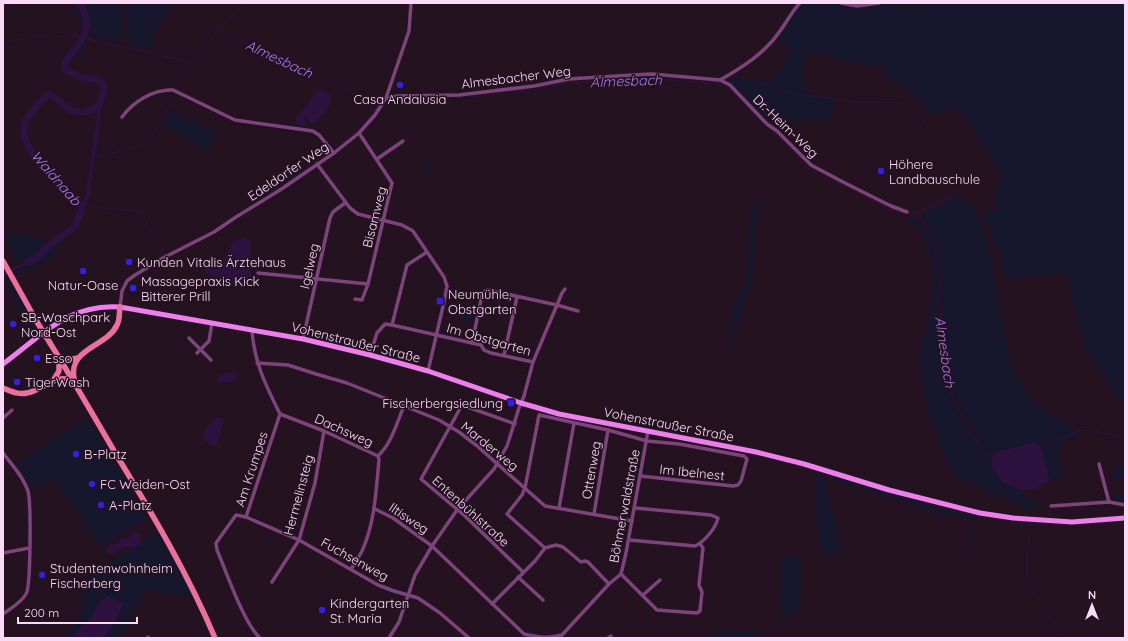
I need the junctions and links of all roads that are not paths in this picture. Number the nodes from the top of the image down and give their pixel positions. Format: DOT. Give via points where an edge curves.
graph roads {
  1 [pos="411,3"];
  2 [pos="800,3"];
  3 [pos="841,3"];
  4 [pos="879,3"];
  5 [pos="720,80"];
  6 [pos="386,98"];
  7 [pos="122,117"];
  8 [pos="358,133"];
  9 [pos="403,141"];
  10 [pos="334,153"];
  11 [pos="377,160"];
  12 [pos="317,164"];
  13 [pos="345,203"];
  14 [pos="907,212"];
  15 [pos="384,220"];
  16 [pos="427,252"];
  17 [pos="3,261"];
  18 [pos="258,273"];
  19 [pos="317,279"];
  20 [pos="368,284"];
  21 [pos="565,289"];
  22 [pos="517,296"];
  23 [pos="356,299"];
  24 [pos="362,300"];
  25 [pos="366,303"];
  26 [pos="557,305"];
  27 [pos="120,307"];
  28 [pos="578,311"];
  29 [pos="212,323"];
  30 [pos="392,325"];
  31 [pos="252,330"];
  32 [pos="436,335"];
  33 [pos="189,338"];
  34 [pos="303,339"];
  35 [pos="472,342"];
  36 [pos="200,349"];
  37 [pos="197,353"];
  38 [pos="370,355"];
  39 [pos="504,355"];
  40 [pos="58,357"];
  41 [pos="78,358"];
  42 [pos="211,360"];
  43 [pos="533,362"];
  44 [pos="257,363"];
  45 [pos="3,364"];
  46 [pos="428,371"];
  47 [pos="53,381"];
  48 [pos="75,383"];
  49 [pos="3,388"];
  50 [pos="521,403"];
  51 [pos="404,406"];
  52 [pos="12,410"];
  53 [pos="280,414"];
  54 [pos="3,418"];
  55 [pos="574,423"];
  56 [pos="515,424"];
  57 [pos="449,426"];
  58 [pos="608,430"];
  59 [pos="324,431"];
  60 [pos="648,431"];
  61 [pos="647,441"];
  62 [pos="3,453"];
  63 [pos="378,456"];
  64 [pos="747,459"];
  65 [pos="497,464"];
  66 [pos="1099,464"];
  67 [pos="640,476"];
  68 [pos="525,488"];
  69 [pos="1109,502"];
  70 [pos="1125,505"];
  71 [pos="1050,506"];
  72 [pos="559,508"];
  73 [pos="635,508"];
  74 [pos="375,509"];
  75 [pos="458,510"];
  76 [pos="594,514"];
  77 [pos="246,517"];
  78 [pos="1125,518"];
  79 [pos="632,521"];
  80 [pos="299,540"];
  81 [pos="629,540"];
  82 [pos="700,544"];
  83 [pos="432,546"];
  84 [pos="29,548"];
  85 [pos="545,548"];
  86 [pos="3,553"];
  87 [pos="351,569"];
  88 [pos="523,572"];
  89 [pos="621,574"];
  90 [pos="518,577"];
  91 [pos="660,580"];
  92 [pos="272,582"];
  93 [pos="609,584"];
  94 [pos="409,595"];
  95 [pos="643,595"];
  96 [pos="543,600"];
  97 [pos="492,604"];
  98 [pos="3,614"];
  99 [pos="524,634"];
  100 [pos="563,637"];
  101 [pos="215,638"];
  102 [pos="260,638"];
  103 [pos="389,638"];
  104 [pos="469,638"];
  105 [pos="520,638"];
  1 -- 6 [label="street, Edeldorfer Weg" via="409,31"];
  2 -- 5 [label="street" via="768,46"];
  3 -- 4 [label="street" via="857,6"];
  5 -- 6 [label="street, Almesbacher Weg" via="652,74 632,75 569,79 459,95"];
  5 -- 14 [label="street, Dr.-Heim-Weg" via="730,85 811,166"];
  6 -- 8 [label="street, Edeldorfer Weg" via="375,115"];
  7 -- 10 [label="street" via="129,107 146,96 173,90 235,120 313,131"];
  8 -- 10 [label="street, Edeldorfer Weg"];
  8 -- 11 [label="street, Bisamweg"];
  9 -- 11 [label="street"];
  10 -- 12 [label="street, Edeldorfer Weg"];
  11 -- 15 [label="street, Bisamweg" via="392,183"];
  12 -- 13 [label="street"];
  12 -- 27 [label="street, Edeldorfer Weg" via="214,232 135,274 124,285"];
  13 -- 15 [label="street" via="358,214"];
  13 -- 19 [label="street, Igelweg" via="333,212"];
  15 -- 16 [label="street" via="402,224 413,231"];
  15 -- 20 [label="street, Bisamweg"];
  16 -- 30 [label="street" via="407,265"];
  16 -- 32 [label="street" via="447,286"];
  17 -- 40 [label="main road, bridge"];
  18 -- 19 [label="street"];
  19 -- 20 [label="street"];
  19 -- 34 [label="street, Igelweg"];
  20 -- 24 [label="street, Bisamweg"];
  21 -- 26 [label="street"];
  22 -- 26 [label="street"];
  22 -- 35 [label="street" via="488,290 484,292"];
  22 -- 39 [label="street"];
  23 -- 24 [label="street"];
  24 -- 25 [label="street"];
  26 -- 28 [label="street"];
  26 -- 43 [label="street"];
  27 -- 29 [label="main road, Vohenstraußer Straße"];
  27 -- 41 [label="main road" via="117,327"];
  27 -- 45 [label="main road, Vohenstraußer Straße" via="101,306 73,314"];
  29 -- 31 [label="main road, Vohenstraußer Straße"];
  29 -- 36 [label="street" via="209,341"];
  30 -- 32 [label="street, Im Obstgarten"];
  30 -- 38 [label="street" via="384,324 377,333"];
  31 -- 34 [label="main road, Vohenstraußer Straße"];
  31 -- 44 [label="street"];
  32 -- 35 [label="street, Im Obstgarten"];
  32 -- 46 [label="street"];
  33 -- 36 [label="street"];
  34 -- 38 [label="main road, Vohenstraußer Straße"];
  35 -- 39 [label="street, Im Obstgarten" via="491,353"];
  36 -- 37 [label="street"];
  36 -- 42 [label="street"];
  38 -- 46 [label="main road, Vohenstraußer Straße"];
  39 -- 43 [label="street, Im Obstgarten"];
  40 -- 41 [label="main road" via="67,360"];
  40 -- 47 [label="main road" via="60,371"];
  40 -- 48 [label="main road"];
  41 -- 48 [label="main road" via="73,366"];
  43 -- 50 [label="street"];
  44 -- 51 [label="street, Marderweg" via="288,365 347,383"];
  44 -- 53 [label="street"];
  46 -- 50 [label="main road, Vohenstraußer Straße"];
  47 -- 48 [label="main road" via="66,378"];
  47 -- 49 [label="main road" via="27,393"];
  48 -- 101 [label="main road" via="191,585"];
  50 -- 56 [label="street"];
  50 -- 60 [label="main road, Vohenstraußer Straße" via="560,414"];
  51 -- 57 [label="street, Marderweg"];
  51 -- 63 [label="street" via="392,435"];
  52 -- 54 [label="street"];
  53 -- 59 [label="street, Dachsweg"];
  53 -- 77 [label="street, Am Krumpes"];
  55 -- 58 [label="street, Vohenstraußer Straße"];
  55 -- 68 [label="street, Vohenstraußer Straße" via="539,415"];
  55 -- 72 [label="street"];
  56 -- 57 [label="street, Entenbühlstraße" via="462,405"];
  56 -- 65 [label="street"];
  57 -- 65 [label="street, Marderweg"];
  57 -- 75 [label="street, Entenbühlstraße" via="421,479"];
  58 -- 61 [label="street, Vohenstraußer Straße"];
  58 -- 76 [label="street, Ottenweg"];
  59 -- 63 [label="street, Dachsweg"];
  59 -- 80 [label="street, Hermelinsteig" via="315,483"];
  60 -- 61 [label="street, Böhmerwaldstraße"];
  60 -- 78 [label="main road, Vohenstraußer Straße" via="774,456 889,490 980,513 1065,522"];
  61 -- 64 [label="street, Vohenstraußer Straße" via="679,444 744,456"];
  61 -- 67 [label="street, Böhmerwaldstraße"];
  62 -- 84 [label="street" via="23,480 28,492"];
  63 -- 74 [label="street, Dachsweg"];
  64 -- 67 [label="street, Im Ibelnest" via="741,481 734,486"];
  65 -- 68 [label="street, Marderweg"];
  65 -- 75 [label="street"];
  66 -- 69 [label="street"];
  67 -- 73 [label="street, Böhmerwaldstraße"];
  68 -- 72 [label="street, Marderweg" via="545,506"];
  68 -- 85 [label="street" via="522,496 507,514"];
  69 -- 70 [label="street"];
  69 -- 71 [label="street"];
  72 -- 76 [label="street, Marderweg"];
  73 -- 79 [label="street, Böhmerwaldstraße"];
  73 -- 82 [label="street" via="711,515 718,518 717,523"];
  74 -- 83 [label="street, Iltisweg" via="393,518"];
  74 -- 87 [label="street, Dachsweg" via="362,552"];
  75 -- 83 [label="street"];
  75 -- 88 [label="street, Entenbühlstraße"];
  76 -- 79 [label="street, Marderweg"];
  77 -- 80 [label="street, Fuchsenweg"];
  77 -- 102 [label="street, Am Krumpes" via="236,515 216,543 241,606 254,633"];
  79 -- 81 [label="street, Böhmerwaldstraße"];
  80 -- 87 [label="street, Fuchsenweg"];
  80 -- 92 [label="street, Hermelinsteig"];
  81 -- 82 [label="street" via="695,546"];
  81 -- 89 [label="street, Böhmerwaldstraße"];
  82 -- 95 [label="street" via="703,548 699,585 702,592 700,611 696,613 657,610"];
  83 -- 94 [label="street" via="415,575"];
  83 -- 97 [label="street"];
  84 -- 86 [label="street"];
  84 -- 98 [label="street" via="27,593"];
  85 -- 88 [label="street"];
  85 -- 93 [label="street" via="556,545 563,547 581,562 588,562"];
  87 -- 94 [label="street, Fuchsenweg" via="378,585"];
  88 -- 90 [label="street"];
  89 -- 93 [label="street, Böhmerwaldstraße"];
  89 -- 95 [label="street"];
  90 -- 96 [label="street"];
  90 -- 97 [label="street"];
  91 -- 95 [label="street"];
  93 -- 100 [label="street, Böhmerwaldstraße"];
  94 -- 103 [label="street" via="399,622"];
  94 -- 104 [label="street, Fuchsenweg" via="440,613"];
  97 -- 99 [label="street"];
  99 -- 100 [label="street, Böhmerwaldstraße" via="546,638"];
  99 -- 105 [label="street"];
}
